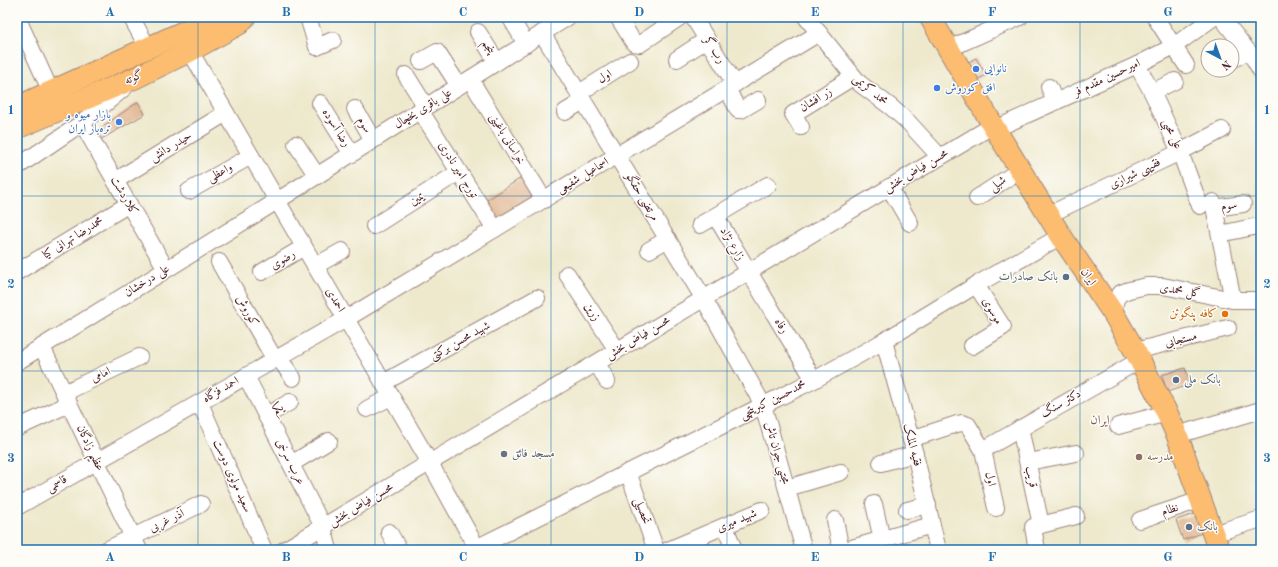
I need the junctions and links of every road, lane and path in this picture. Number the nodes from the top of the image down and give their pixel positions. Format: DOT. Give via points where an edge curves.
graph roads {
  1 [pos="20,17"];
  2 [pos="131,17"];
  3 [pos="216,17"];
  4 [pos="245,17"];
  5 [pos="308,17"];
  6 [pos="510,17"];
  7 [pos="618,17"];
  8 [pos="680,17"];
  9 [pos="693,17"];
  10 [pos="806,17"];
  11 [pos="930,17"];
  12 [pos="1020,17"];
  13 [pos="1155,17"];
  14 [pos="1214,17"];
  15 [pos="1221,17"];
  16 [pos="17,18"];
  17 [pos="559,19"];
  18 [pos="478,32"];
  19 [pos="542,33"];
  20 [pos="819,33"];
  21 [pos="196,40"];
  22 [pos="333,40"];
  23 [pos="706,40"];
  24 [pos="526,44"];
  25 [pos="1174,46"];
  26 [pos="148,48"];
  27 [pos="948,49"];
  28 [pos="1256,58"];
  29 [pos="677,59"];
  30 [pos="1240,59"];
  31 [pos="421,61"];
  32 [pos="497,62"];
  33 [pos="630,62"];
  34 [pos="1138,65"];
  35 [pos="1186,65"];
  36 [pos="406,75"];
  37 [pos="853,77"];
  38 [pos="135,78"];
  39 [pos="1175,81"];
  40 [pos="464,83"];
  41 [pos="731,86"];
  42 [pos="1049,87"];
  43 [pos="51,92"];
  44 [pos="1152,92"];
  45 [pos="581,97"];
  46 [pos="758,100"];
  47 [pos="1055,102"];
  48 [pos="320,103"];
  49 [pos="17,107"];
  50 [pos="424,108"];
  51 [pos="355,109"];
  52 [pos="565,112"];
  53 [pos="226,113"];
  54 [pos="82,123"];
  55 [pos="801,127"];
  56 [pos="17,128"];
  57 [pos="994,128"];
  58 [pos="1222,130"];
  59 [pos="373,140"];
  60 [pos="296,144"];
  61 [pos="1180,152"];
  62 [pos="352,154"];
  63 [pos="616,155"];
  64 [pos="251,156"];
  65 [pos="940,157"];
  66 [pos="17,167"];
  67 [pos="1020,170"];
  68 [pos="459,172"];
  69 [pos="317,176"];
  70 [pos="115,180"];
  71 [pos="768,185"];
  72 [pos="889,187"];
  73 [pos="189,191"];
  74 [pos="977,198"];
  75 [pos="277,200"];
  76 [pos="544,200"];
  77 [pos="128,204"];
  78 [pos="1243,204"];
  79 [pos="1209,206"];
  80 [pos="1048,216"];
  81 [pos="716,217"];
  82 [pos="910,223"];
  83 [pos="374,226"];
  84 [pos="700,226"];
  85 [pos="1253,227"];
  86 [pos="495,229"];
  87 [pos="1220,234"];
  88 [pos="1060,236"];
  89 [pos="668,239"];
  90 [pos="304,247"];
  91 [pos="649,250"];
  92 [pos="342,251"];
  93 [pos="219,262"];
  94 [pos="316,266"];
  95 [pos="166,269"];
  96 [pos="17,272"];
  97 [pos="262,272"];
  98 [pos="749,272"];
  99 [pos="567,274"];
  100 [pos="976,285"];
  101 [pos="537,298"];
  102 [pos="704,299"];
  103 [pos="1233,300"];
  104 [pos="1261,300"];
  105 [pos="1113,313"];
  106 [pos="346,319"];
  107 [pos="1228,328"];
  108 [pos="884,341"];
  109 [pos="972,346"];
  110 [pos="42,347"];
  111 [pos="617,350"];
  112 [pos="1138,355"];
  113 [pos="139,357"];
  114 [pos="277,359"];
  115 [pos="17,362"];
  116 [pos="597,363"];
  117 [pos="246,376"];
  118 [pos="293,378"];
  119 [pos="814,380"];
  120 [pos="607,381"];
  121 [pos="387,390"];
  122 [pos="66,399"];
  123 [pos="290,402"];
  124 [pos="200,403"];
  125 [pos="764,405"];
  126 [pos="367,409"];
  127 [pos="1261,410"];
  128 [pos="1167,413"];
  129 [pos="266,416"];
  130 [pos="1118,426"];
  131 [pos="17,428"];
  132 [pos="1020,428"];
  133 [pos="1177,435"];
  134 [pos="911,439"];
  135 [pos="329,441"];
  136 [pos="983,450"];
  137 [pos="1076,452"];
  138 [pos="915,454"];
  139 [pos="96,461"];
  140 [pos="1028,462"];
  141 [pos="430,463"];
  142 [pos="881,463"];
  143 [pos="291,464"];
  144 [pos="628,472"];
  145 [pos="841,472"];
  146 [pos="787,488"];
  147 [pos="1200,500"];
  148 [pos="201,504"];
  149 [pos="874,504"];
  150 [pos="928,505"];
  151 [pos="17,506"];
  152 [pos="996,508"];
  153 [pos="762,510"];
  154 [pos="907,510"];
  155 [pos="1076,516"];
  156 [pos="1261,519"];
  157 [pos="835,520"];
  158 [pos="1140,520"];
  159 [pos="932,525"];
  160 [pos="1041,525"];
  161 [pos="725,526"];
  162 [pos="323,527"];
  163 [pos="389,532"];
  164 [pos="882,540"];
  165 [pos="1216,542"];
  166 [pos="136,544"];
  167 [pos="476,549"];
  168 [pos="106,550"];
  169 [pos="264,550"];
  170 [pos="284,550"];
  171 [pos="329,550"];
  172 [pos="399,550"];
  173 [pos="656,550"];
  174 [pos="668,550"];
  175 [pos="734,550"];
  176 [pos="804,550"];
  177 [pos="841,550"];
  178 [pos="845,550"];
  179 [pos="938,550"];
  180 [pos="1037,550"];
  1 -- 16 [label="street"];
  2 -- 26 [label="street"];
  3 -- 21 [label="main road, گوته"];
  4 -- 21 [label="main road, گوته" via="239,24"];
  5 -- 22 [label="street" via="316,47"];
  6 -- 24 [label="street"];
  7 -- 8 [label="street" via="631,40 640,44"];
  9 -- 23 [label="street, رب گر"];
  10 -- 20 [label="street, محمد کریمی"];
  11 -- 27 [label="main road, ایران"];
  12 -- 27 [label="street"];
  13 -- 25 [label="street"];
  14 -- 25 [label="street, امیرحسین مقدم فر"];
  15 -- 28 [label="street"];
  16 -- 43 [label="street"];
  17 -- 19 [label="street, علی باقری یخچال"];
  18 -- 32 [label="street, پنجم"];
  19 -- 24 [label="street, علی باقری یخچال"];
  19 -- 45 [label="street, مرتضی حقگو"];
  20 -- 37 [label="street, محمد کریمی"];
  20 -- 41 [label="street, اسماعیل شفیعی"];
  21 -- 26 [label="main road, گوته"];
  21 -- 38 [label="main road, گوته"];
  21 -- 53 [label="street, احمدی"];
  23 -- 29 [label="street"];
  23 -- 41 [label="street, رب گر"];
  24 -- 32 [label="street, علی باقری یخچال"];
  25 -- 34 [label="street, امیرحسین مقدم فر"];
  25 -- 35 [label="street"];
  26 -- 43 [label="main road, گوته"];
  27 -- 57 [label="main road, ایران"];
  28 -- 30 [label="street"];
  31 -- 40 [label="street, خراسانی باغینی" via="437,52"];
  32 -- 40 [label="street, علی باقری یخچال"];
  33 -- 45 [label="street, اول"];
  34 -- 44 [label="street, علی محبی"];
  34 -- 47 [label="street, امیرحسین مقدم فر"];
  36 -- 50 [label="street, تورج امیر نادری"];
  37 -- 55 [label="street, زر افشان" via="793,114"];
  37 -- 65 [label="street, محمد کریمی" via="909,123"];
  38 -- 54 [label="street"];
  38 -- 56 [label="main road, گوته"];
  39 -- 44 [label="street"];
  40 -- 50 [label="street, علی باقری یخچال"];
  40 -- 76 [label="street, خراسانی باغینی"];
  41 -- 46 [label="street" via="738,110"];
  41 -- 63 [label="street, اسماعیل شفیعی"];
  42 -- 47 [label="street"];
  43 -- 49 [label="main road, گوته"];
  44 -- 61 [label="street, علی محبی"];
  45 -- 52 [label="street, اول"];
  45 -- 63 [label="street, مرتضی حقگو"];
  47 -- 57 [label="street, امیرحسین مقدم فر"];
  48 -- 62 [label="street, رضا آسوده"];
  50 -- 59 [label="street, علی باقری یخچال"];
  50 -- 68 [label="street, تورج امیر نادری"];
  51 -- 59 [label="street, سوم"];
  53 -- 64 [label="street, احمدی"];
  53 -- 70 [label="street, حیدر دانش"];
  54 -- 66 [label="street"];
  54 -- 70 [label="street, کلاردشت"];
  57 -- 65 [label="street, محسن فیاض بخش"];
  57 -- 67 [label="main road, ایران"];
  58 -- 61 [label="street, فقیهی شیرازی"];
  59 -- 62 [label="street, علی باقری یخچال"];
  60 -- 69 [label="street"];
  61 -- 79 [label="street, علی محبی"];
  61 -- 80 [label="street, فقیهی شیرازی"];
  62 -- 69 [label="street, علی باقری یخچال"];
  63 -- 76 [label="street, اسماعیل شفیعی"];
  63 -- 89 [label="street, مرتضی حقگو"];
  64 -- 73 [label="street, واعظی"];
  64 -- 75 [label="street, احمدی"];
  65 -- 72 [label="street, محسن فیاض بخش"];
  67 -- 74 [label="street, شبلی"];
  67 -- 80 [label="main road, ایران"];
  68 -- 83 [label="street, یمین"];
  68 -- 86 [label="street, تورج امیر نادری"];
  69 -- 75 [label="street, علی باقری یخچال"];
  70 -- 77 [label="street, کلاردشت"];
  71 -- 81 [label="street, زارع نژاد"];
  72 -- 82 [label="street"];
  72 -- 98 [label="street, محسن فیاض بخش"];
  75 -- 90 [label="street, احمدی"];
  75 -- 95 [label="street, علی درخشان"];
  76 -- 86 [label="street, اسماعیل شفیعی"];
  77 -- 95 [label="street, کلاردشت"];
  77 -- 96 [label="street, محمدرضا تهرانی کیا"];
  78 -- 79 [label="street, سوم"];
  79 -- 87 [label="street, علی محبی"];
  80 -- 88 [label="main road, ایران"];
  81 -- 84 [label="street, زارع نژاد"];
  81 -- 98 [label="street, زارع نژاد"];
  85 -- 87 [label="street"];
  86 -- 106 [label="street, اسماعیل شفیعی"];
  87 -- 103 [label="street, علی محبی"];
  88 -- 100 [label="street, محمدحسین کبریتچی"];
  88 -- 105 [label="main road, ایران"];
  89 -- 91 [label="street"];
  89 -- 102 [label="street, مرتضی حقگو"];
  90 -- 94 [label="street, احمدی"];
  90 -- 97 [label="street, رضوی"];
  92 -- 94 [label="street"];
  93 -- 114 [label="street, کوروش"];
  94 -- 106 [label="street, احمدی"];
  95 -- 110 [label="street, علی درخشان"];
  98 -- 102 [label="street, محسن فیاض بخش"];
  98 -- 119 [label="street, رفاه"];
  99 -- 111 [label="street, زرین"];
  100 -- 108 [label="street, محمدحسین کبریتچی"];
  100 -- 109 [label="street, موسوی" via="1003,327"];
  101 -- 121 [label="street, شهید محسن برکتی"];
  102 -- 111 [label="street, محسن فیاض بخش"];
  102 -- 125 [label="street, مجتبی جوان تاش"];
  103 -- 104 [label="street, گل محمدی"];
  103 -- 105 [label="street, گل محمدی" via="1163,286 1147,286 1121,293 1116,300"];
  105 -- 112 [label="main road, ایران"];
  106 -- 114 [label="street, احمد فزگاه"];
  106 -- 121 [label="street, احمدی"];
  107 -- 112 [label="street, مستجابی"];
  108 -- 119 [label="street, محمدحسین کبریتچی"];
  108 -- 134 [label="street, فقیه الملک"];
  110 -- 115 [label="street, علی درخشان"];
  110 -- 122 [label="street, عظیم زادگان"];
  111 -- 116 [label="street, محسن فیاض بخش"];
  112 -- 128 [label="main road, ایران"];
  112 -- 132 [label="street, دکتر سنگ"];
  113 -- 122 [label="street, امامی"];
  114 -- 117 [label="street, احمد فزگاه"];
  114 -- 118 [label="street"];
  116 -- 120 [label="street"];
  116 -- 141 [label="street, محسن فیاض بخش"];
  117 -- 124 [label="street, احمد فزگاه"];
  117 -- 129 [label="street, عرب سرخی"];
  119 -- 125 [label="street, محمدحسین کبریتچی"];
  121 -- 126 [label="street"];
  121 -- 141 [label="street, احمدی"];
  122 -- 131 [label="street, امامی"];
  122 -- 139 [label="street, عظیم زادگان"];
  123 -- 129 [label="street, یکم"];
  124 -- 139 [label="street, احمد فزگاه"];
  124 -- 169 [label="street, سعید مولوی دوست"];
  125 -- 144 [label="street, محمدحسین کبریتچی"];
  125 -- 146 [label="street, مجتبی جوان تاش"];
  127 -- 133 [label="street"];
  128 -- 130 [label="street"];
  128 -- 133 [label="main road, ایران"];
  129 -- 143 [label="street, عرب سرخی"];
  132 -- 136 [label="street, دکتر سنگ"];
  132 -- 140 [label="street, قریب"];
  133 -- 147 [label="main road, ایران"];
  134 -- 136 [label="street, اول" via="962,423 968,425"];
  134 -- 138 [label="street, فقیه الملک"];
  135 -- 143 [label="street"];
  136 -- 152 [label="street, اول"];
  137 -- 140 [label="street"];
  138 -- 142 [label="street"];
  138 -- 150 [label="street, فقیه الملک"];
  139 -- 151 [label="street, قاسمی"];
  139 -- 166 [label="street, عظیم زادگان"];
  140 -- 160 [label="street, قریب"];
  141 -- 162 [label="street, محسن فیاض بخش"];
  141 -- 167 [label="street, احمدی"];
  143 -- 162 [label="street, عرب سرخی"];
  144 -- 167 [label="street, محمدحسین کبریتچی"];
  144 -- 173 [label="street, تحصیلی"];
  145 -- 146 [label="street"];
  146 -- 176 [label="street, مجتبی جوان تاش"];
  147 -- 158 [label="street, نظام"];
  147 -- 165 [label="main road, ایران"];
  148 -- 166 [label="street, آذر غربی"];
  149 -- 164 [label="street"];
  150 -- 154 [label="street"];
  150 -- 159 [label="street, فقیه الملک"];
  153 -- 161 [label="street, شهید میری"];
  155 -- 160 [label="street"];
  156 -- 165 [label="street"];
  157 -- 177 [label="street"];
  159 -- 164 [label="street"];
  159 -- 179 [label="street, فقیه الملک"];
  160 -- 180 [label="street" via="1033,528"];
  161 -- 174 [label="street, شهید میری"];
  161 -- 175 [label="street"];
  162 -- 170 [label="street, محسن فیاض بخش"];
  162 -- 171 [label="street, عرب سرخی"];
  163 -- 172 [label="street"];
  164 -- 178 [label="street"];
  166 -- 168 [label="street, آذر غربی"];
}
